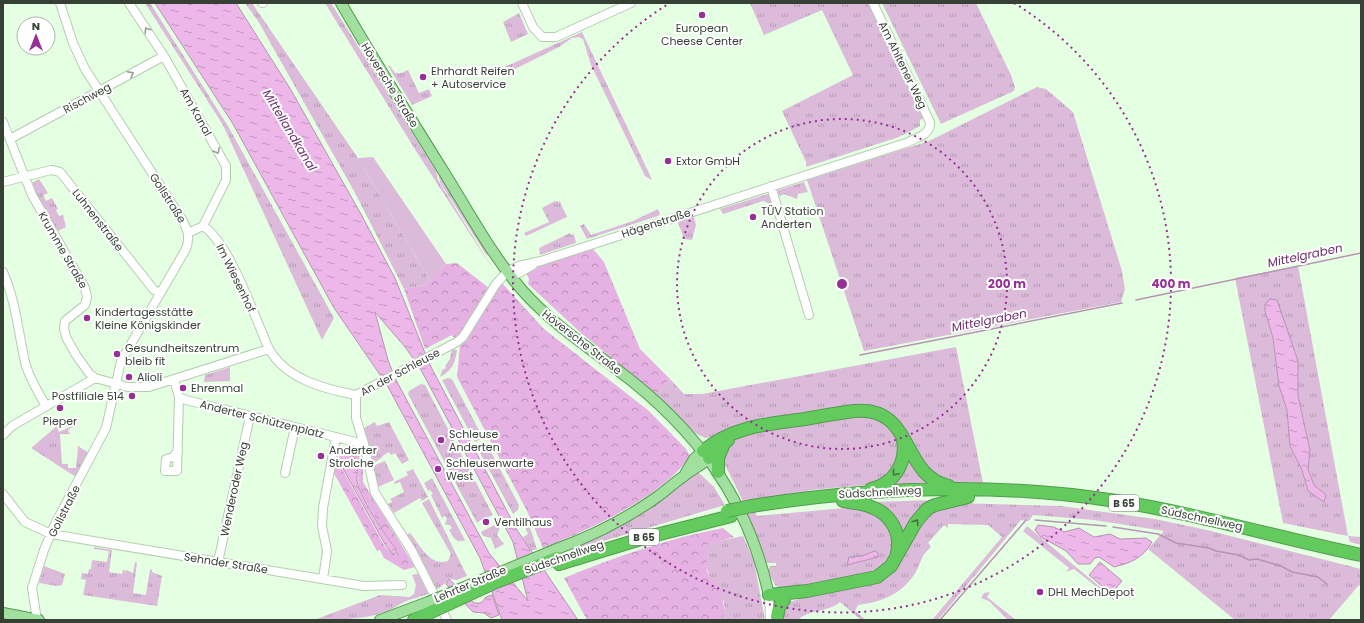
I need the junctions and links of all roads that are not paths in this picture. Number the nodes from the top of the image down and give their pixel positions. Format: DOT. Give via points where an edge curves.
graph roads {
  1 [pos="60,3"];
  2 [pos="129,3"];
  3 [pos="341,3"];
  4 [pos="522,3"];
  5 [pos="631,3"];
  6 [pos="873,3"];
  7 [pos="164,56"];
  8 [pos="99,91"];
  9 [pos="3,122"];
  10 [pos="930,129"];
  11 [pos="7,137"];
  12 [pos="25,177"];
  13 [pos="3,182"];
  14 [pos="771,186"];
  15 [pos="205,223"];
  16 [pos="188,233"];
  17 [pos="3,272"];
  18 [pos="510,274"];
  19 [pos="160,293"];
  20 [pos="809,315"];
  21 [pos="269,349"];
  22 [pos="96,378"];
  23 [pos="174,380"];
  24 [pos="115,382"];
  25 [pos="360,393"];
  26 [pos="179,397"];
  27 [pos="46,406"];
  28 [pos="250,416"];
  29 [pos="295,427"];
  30 [pos="736,432"];
  31 [pos="3,435"];
  32 [pos="336,437"];
  33 [pos="903,437"];
  34 [pos="364,444"];
  35 [pos="723,444"];
  36 [pos="178,451"];
  37 [pos="706,454"];
  38 [pos="718,472"];
  39 [pos="286,473"];
  40 [pos="853,492"];
  41 [pos="967,493"];
  42 [pos="3,494"];
  43 [pos="843,501"];
  44 [pos="753,509"];
  45 [pos="51,534"];
  46 [pos="1361,555"];
  47 [pos="897,556"];
  48 [pos="557,557"];
  49 [pos="218,562"];
  50 [pos="1361,563"];
  51 [pos="323,579"];
  52 [pos="402,585"];
  53 [pos="807,592"];
  54 [pos="769,595"];
  55 [pos="784,600"];
  56 [pos="3,613"];
  57 [pos="430,613"];
  58 [pos="775,619"];
  59 [pos="38,620"];
  60 [pos="380,620"];
  61 [pos="414,620"];
  62 [pos="447,620"];
  1 -- 8 [label="street, Gollstraße" via="79,57"];
  7 -- 2 [label="street, Am Kanal, one-way"];
  3 -- 18 [label="main road, Höversche Straße" via="483,236"];
  4 -- 5 [label="street" via="533,27 542,37 556,37"];
  6 -- 10 [label="street, Am Ahltener Weg" via="930,122"];
  8 -- 7 [label="street, Rischweg, one-way"];
  7 -- 15 [label="street, Am Kanal, one-way" via="227,170 226,180"];
  8 -- 11 [label="street, Rischweg"];
  8 -- 16 [label="street, Gollstraße" via="181,218"];
  9 -- 11 [label="street"];
  10 -- 14 [label="street, Hägenstraße" via="906,143"];
  11 -- 12 [label="street"];
  12 -- 13 [label="street, Luhnenstraße"];
  12 -- 19 [label="street, Luhnenstraße" via="51,170 60,172 154,290"];
  12 -- 22 [label="street, Krumme Straße" via="45,220 85,288 85,305 65,321 64,331 83,365"];
  14 -- 18 [label="street, Hägenstraße" via="519,266"];
  14 -- 20 [label="street"];
  15 -- 16 [label="street"];
  15 -- 21 [label="street, Im Wiesenhof" via="229,257"];
  16 -- 19 [label="street, Gollstraße" via="186,249"];
  17 -- 27 [label="street" via="19,321 26,363"];
  18 -- 25 [label="street, An der Schleuse" via="496,284 463,337"];
  18 -- 37 [label="main road, Höversche Straße" via="552,320 664,408"];
  19 -- 24 [label="street, Gollstraße" via="127,350"];
  21 -- 23 [label="street"];
  21 -- 25 [label="street, Im Wiesenhof" via="277,361 303,380"];
  22 -- 24 [label="street"];
  22 -- 27 [label="street"];
  23 -- 24 [label="street" via="141,387 128,387"];
  23 -- 26 [label="street"];
  24 -- 45 [label="street, Gollstraße" via="106,428"];
  25 -- 34 [label="street, An der Schleuse" via="356,418"];
  26 -- 28 [label="street, Anderter Schützenplatz"];
  26 -- 36 [label="street"];
  27 -- 31 [label="street" via="12,426"];
  28 -- 29 [label="street, Anderter Schützenplatz"];
  28 -- 49 [label="street, Wenderoder Weg"];
  29 -- 32 [label="street, Anderter Schützenplatz"];
  29 -- 39 [label="street"];
  30 -- 33 [label="highway" via="767,423 862,410 887,417 896,425"];
  30 -- 35 [label="highway"];
  30 -- 37 [label="highway" via="714,442"];
  32 -- 34 [label="street, Anderter Schützenplatz"];
  32 -- 51 [label="street" via="323,508 322,526 327,551"];
  33 -- 40 [label="highway, one-way" via="903,459 897,472 882,485"];
  33 -- 41 [label="highway" via="916,462 927,476"];
  34 -- 62 [label="street, An der Schleuse" via="375,493 412,551"];
  35 -- 37 [label="highway"];
  35 -- 38 [label="highway" via="718,458"];
  37 -- 38 [label="main road, Höversche Straße"];
  37 -- 48 [label="main road" via="694,458 685,475 657,497"];
  38 -- 54 [label="main road, Höversche Straße" via="748,526"];
  40 -- 41 [label="highway, Südschnellweg / B 65"];
  40 -- 44 [label="highway, Südschnellweg / B 65"];
  41 -- 43 [label="highway, Südschnellweg / B 65"];
  41 -- 46 [label="highway, Südschnellweg / B 65" via="1051,494 1115,501 1212,520"];
  47 -- 41 [label="highway, one-way" via="916,522 927,509"];
  41 -- 50 [label="highway, Südschnellweg / B 65" via="1115,509 1203,526"];
  42 -- 45 [label="street, Sehnder Straße" via="25,522"];
  43 -- 44 [label="highway, Südschnellweg / B 65"];
  43 -- 47 [label="highway" via="870,506 888,518 897,536"];
  44 -- 48 [label="highway, Südschnellweg / B 65, bridge" via="641,532"];
  45 -- 49 [label="street, Sehnder Straße"];
  45 -- 59 [label="street, Gollstraße" via="32,588"];
  47 -- 53 [label="highway" via="887,571 873,579"];
  48 -- 57 [label="highway, Südschnellweg / B 65" via="499,588"];
  49 -- 51 [label="street, Sehnder Straße"];
  51 -- 52 [label="street, Sehnder Straße" via="364,586"];
  53 -- 54 [label="highway"];
  53 -- 55 [label="highway"];
  54 -- 55 [label="highway" via="776,600"];
  54 -- 58 [label="street, Höversche Straße"];
  55 -- 58 [label="highway"];
  56 -- 59 [label="main road"];
  57 -- 60 [label="main road, Lehrter Straße"];
  57 -- 61 [label="highway, Südschnellweg / B 65"];
}
